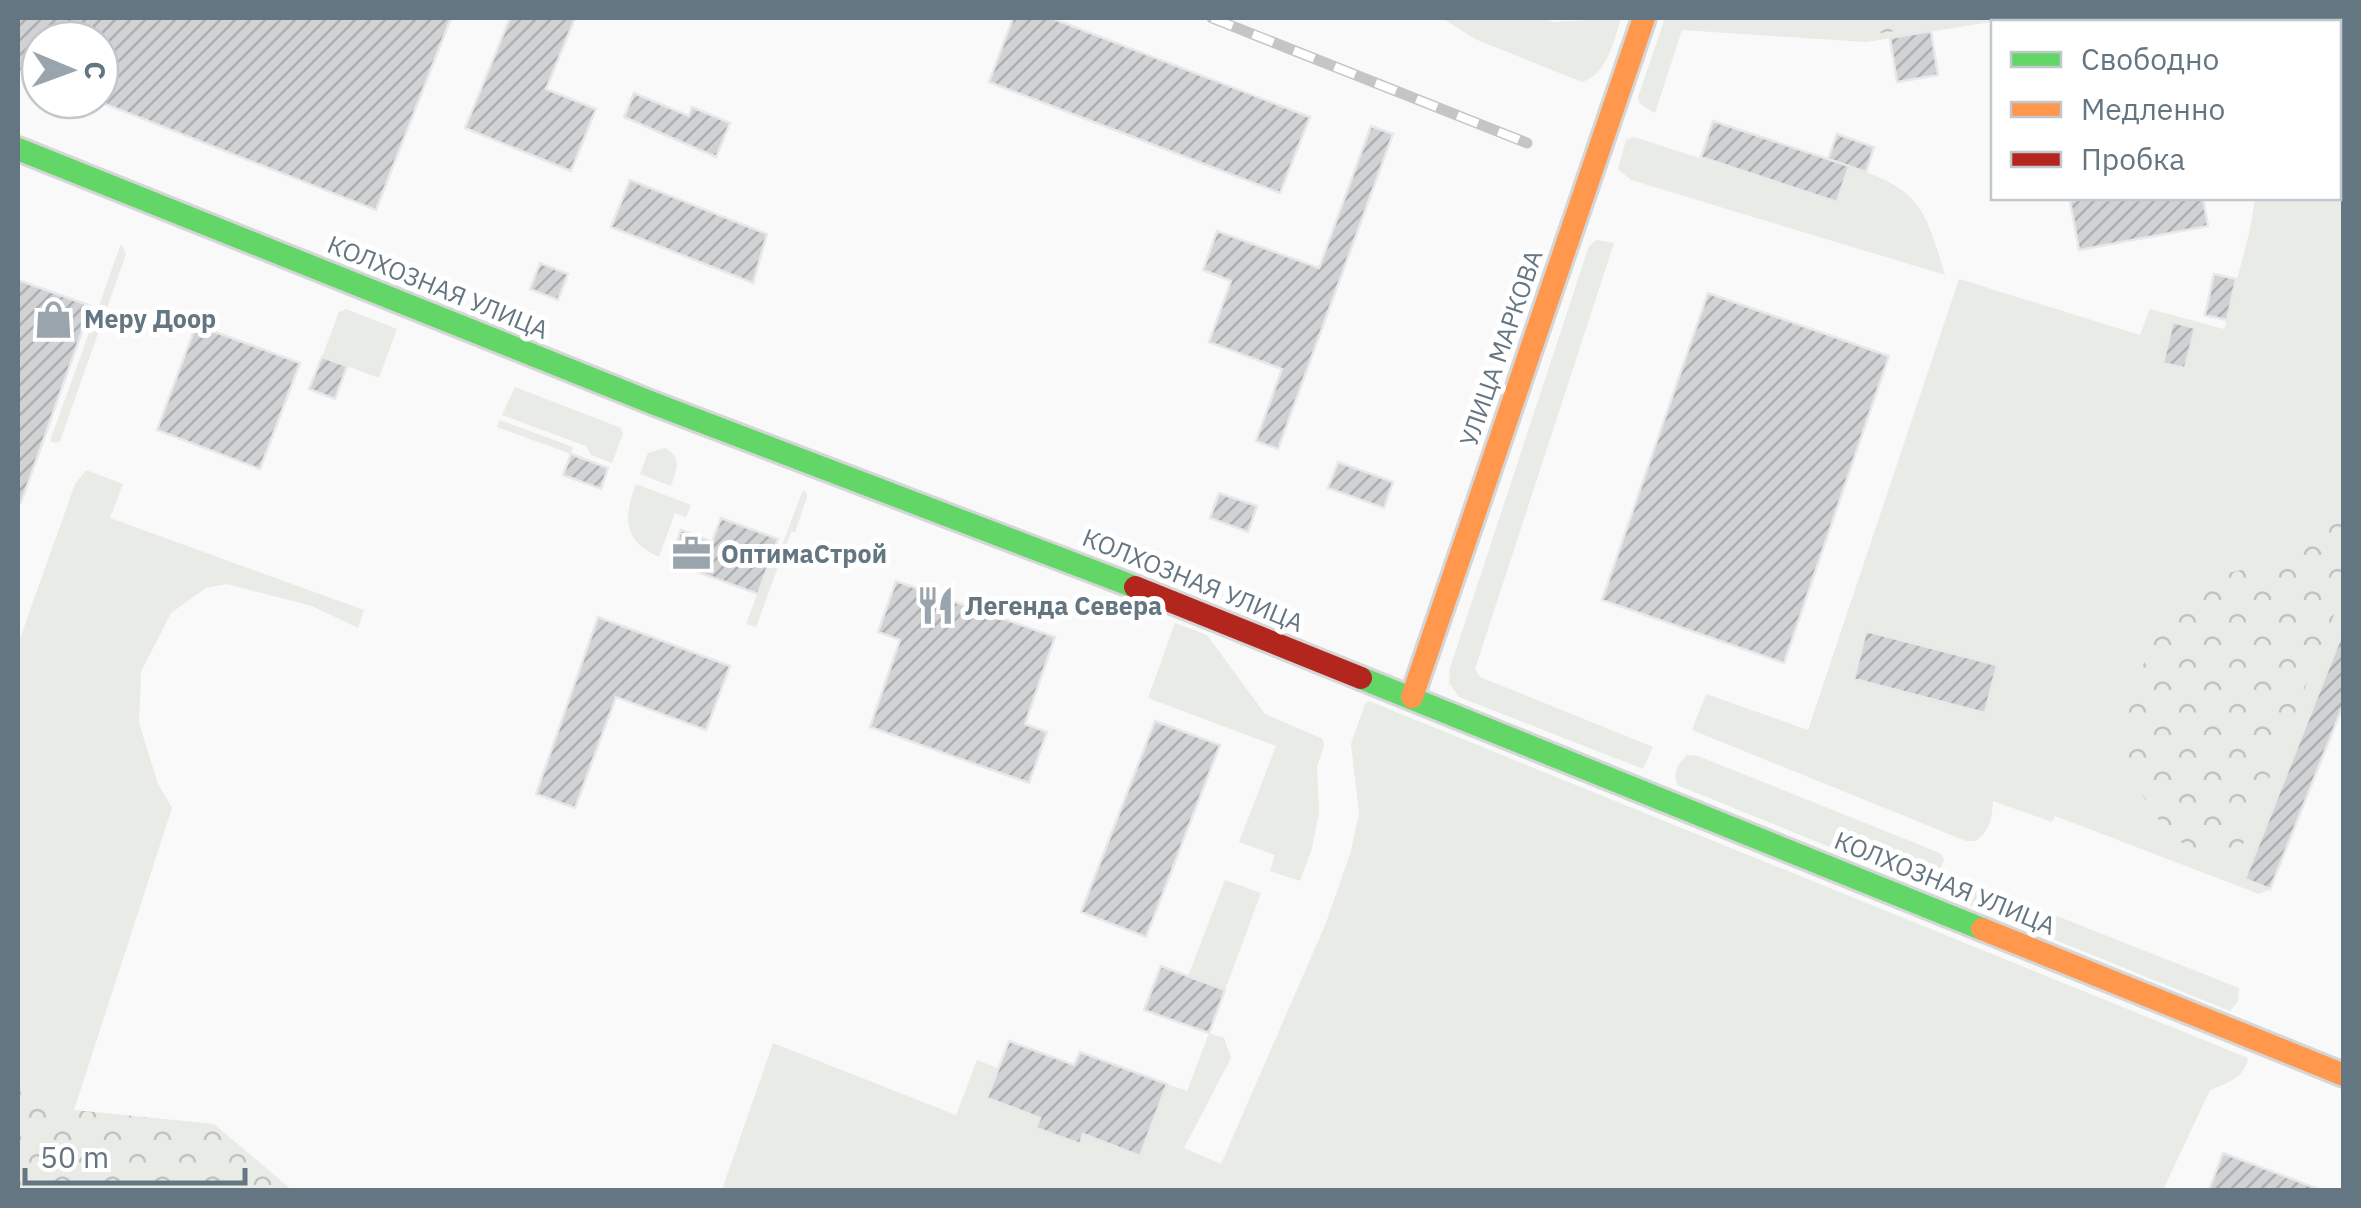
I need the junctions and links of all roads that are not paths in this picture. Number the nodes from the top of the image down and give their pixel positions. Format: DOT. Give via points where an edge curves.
graph roads {
  1 [pos="1644,18"];
  2 [pos="18,149"];
  3 [pos="1412,697"];
  4 [pos="2344,1075"];
  1 -- 3 [label="street, УЛИЦА МАРКОВА"];
  2 -- 3 [label="street, КОЛХОЗНАЯ УЛИЦА"];
  3 -- 4 [label="street, КОЛХОЗНАЯ УЛИЦА"];
}
